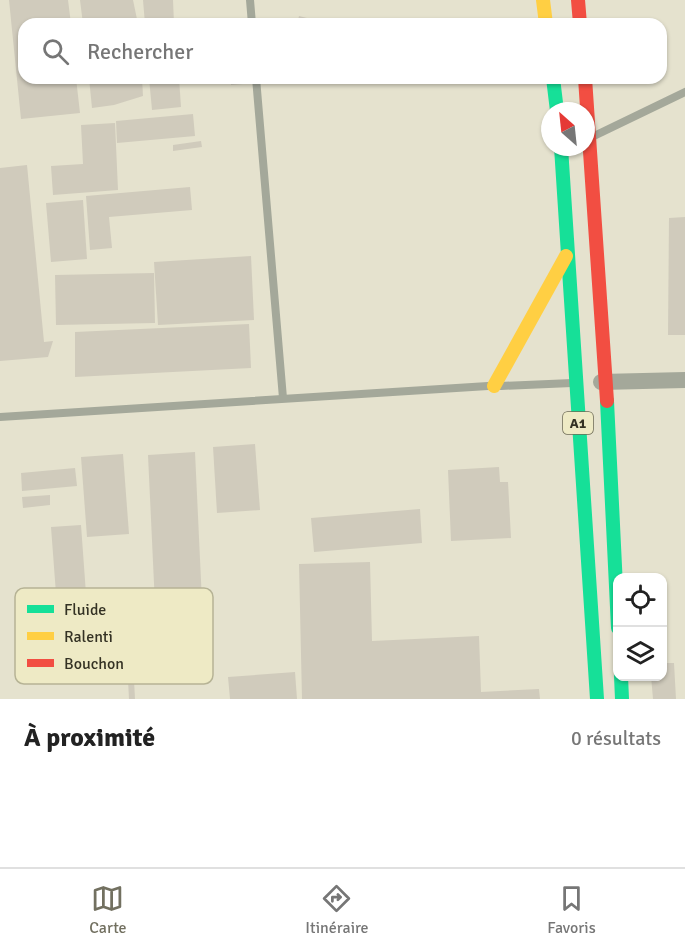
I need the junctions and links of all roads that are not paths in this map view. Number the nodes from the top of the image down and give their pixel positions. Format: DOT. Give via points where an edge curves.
graph roads {
  1 [pos="250,0"];
  2 [pos="543,0"];
  3 [pos="578,0"];
  4 [pos="252,18"];
  5 [pos="545,18"];
  6 [pos="580,18"];
  7 [pos="257,84"];
  8 [pos="554,84"];
  9 [pos="586,84"];
  10 [pos="685,92"];
  11 [pos="556,102"];
  12 [pos="587,102"];
  13 [pos="595,136"];
  14 [pos="561,156"];
  15 [pos="591,156"];
  16 [pos="566,256"];
  17 [pos="685,380"];
  18 [pos="606,381"];
  19 [pos="576,383"];
  20 [pos="494,386"];
  21 [pos="283,398"];
  22 [pos="0,417"];
  23 [pos="618,627"];
  24 [pos="621,681"];
  25 [pos="597,699"];
  26 [pos="622,699"];
  1 -- 4 [label="lane"];
  2 -- 5 [label="highway"];
  3 -- 6 [label="highway"];
  7 -- 21 [label="lane"];
  8 -- 11 [label="highway"];
  9 -- 12 [label="highway, A1"];
  10 -- 13 [label="lane"];
  14 -- 16 [label="highway, A1"];
  15 -- 18 [label="highway, A1"];
  16 -- 19 [label="highway, A1"];
  16 -- 20 [label="highway"];
  17 -- 18 [label="street"];
  18 -- 19 [label="street"];
  18 -- 23 [label="highway, A1"];
  19 -- 20 [label="lane"];
  19 -- 25 [label="highway, A1"];
  20 -- 21 [label="lane"];
  21 -- 22 [label="lane"];
  24 -- 26 [label="highway"];
}
